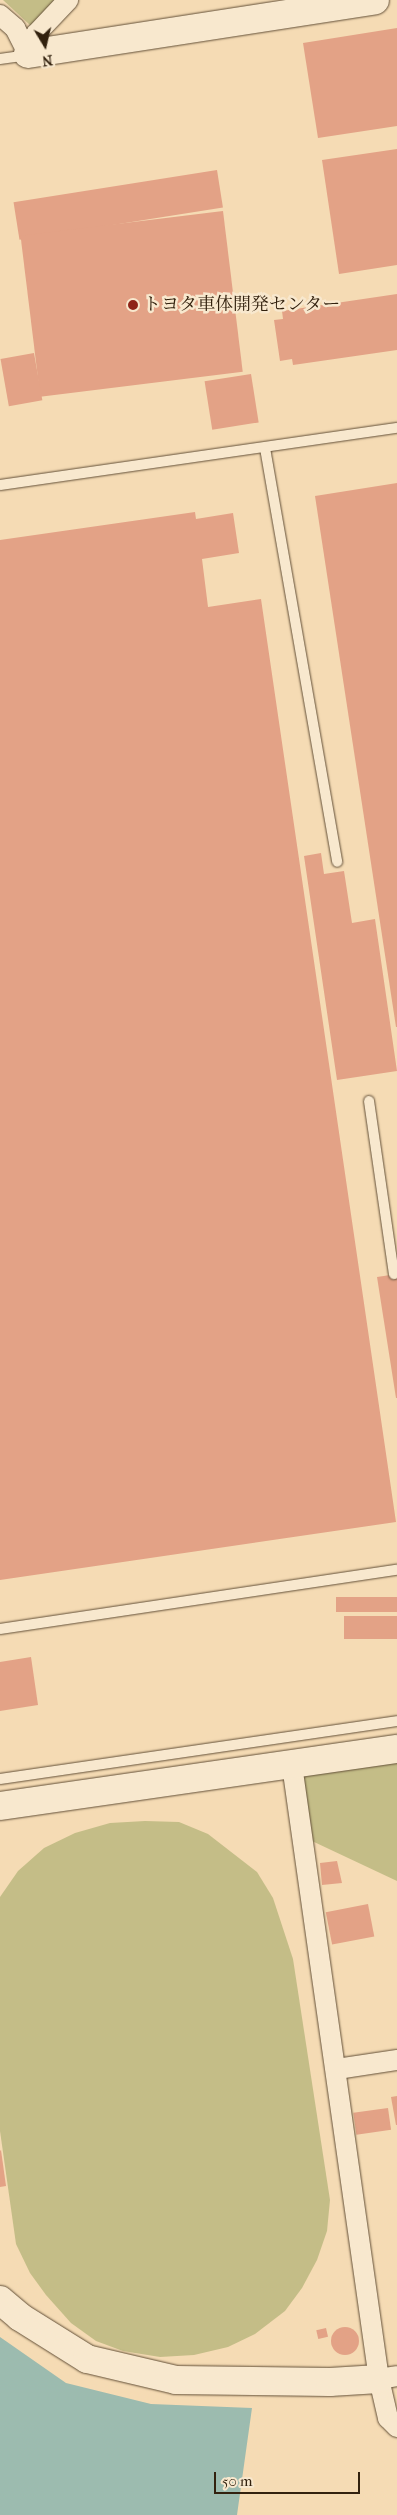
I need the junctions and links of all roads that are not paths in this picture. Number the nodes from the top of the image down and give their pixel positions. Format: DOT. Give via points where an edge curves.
graph roads {
  1 [pos="68,0"];
  2 [pos="375,0"];
  3 [pos="0,15"];
  4 [pos="28,54"];
  5 [pos="0,59"];
  6 [pos="397,428"];
  7 [pos="265,448"];
  8 [pos="0,485"];
  9 [pos="337,862"];
  10 [pos="369,1101"];
  11 [pos="394,1274"];
  12 [pos="397,1570"];
  13 [pos="0,1630"];
  14 [pos="397,1721"];
  15 [pos="397,1749"];
  16 [pos="292,1765"];
  17 [pos="0,1779"];
  18 [pos="0,1806"];
  19 [pos="397,2060"];
  20 [pos="337,2069"];
  21 [pos="0,2300"];
  22 [pos="388,2378"];
  23 [pos="397,2427"];
  1 -- 4 [label="street" via="36,34"];
  2 -- 4 [label="street"];
  3 -- 4 [label="street" via="15,28"];
  4 -- 5 [label="lane"];
  6 -- 7 [label="lane"];
  7 -- 8 [label="lane"];
  7 -- 9 [label="lane"];
  10 -- 11 [label="lane"];
  12 -- 13 [label="lane"];
  14 -- 17 [label="lane"];
  15 -- 16 [label="street"];
  16 -- 18 [label="street"];
  16 -- 20 [label="street"];
  19 -- 20 [label="street"];
  20 -- 22 [label="street"];
  21 -- 22 [label="street" via="20,2317 87,2359 176,2380 330,2382"];
  22 -- 23 [label="street" via="388,2418"];
}
